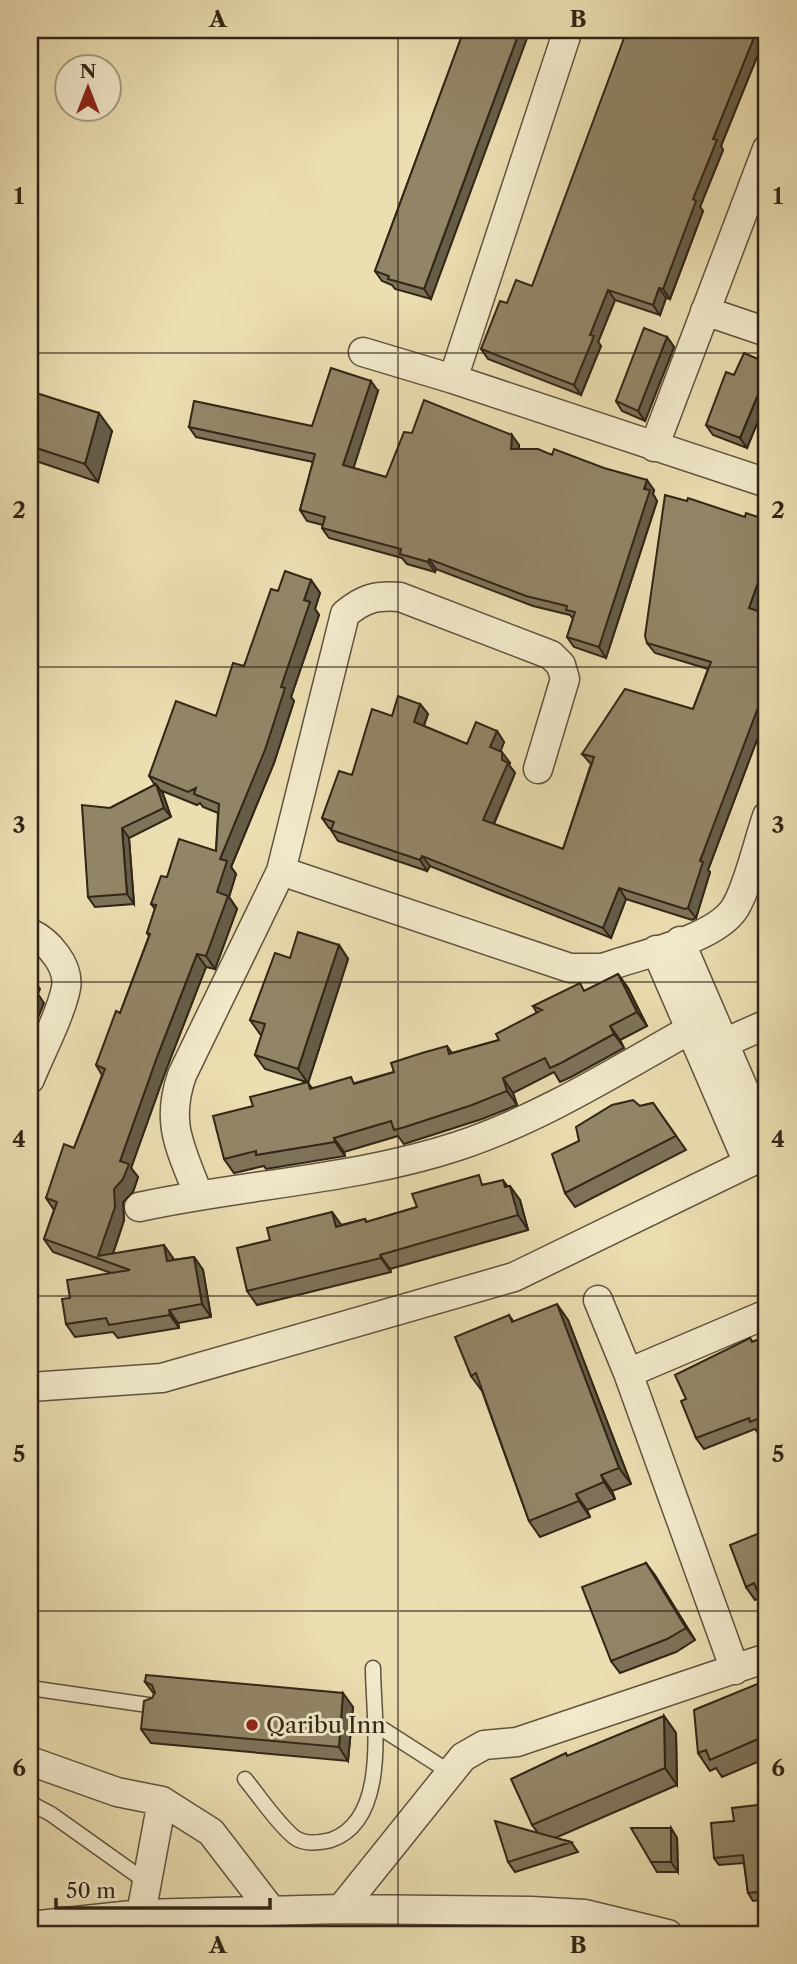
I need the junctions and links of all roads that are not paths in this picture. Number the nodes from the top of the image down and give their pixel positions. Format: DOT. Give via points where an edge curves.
graph roads {
  1 [pos="568,30"];
  2 [pos="767,149"];
  3 [pos="705,311"];
  4 [pos="767,332"];
  5 [pos="363,352"];
  6 [pos="453,379"];
  7 [pos="654,447"];
  8 [pos="767,483"];
  9 [pos="538,769"];
  10 [pos="767,816"];
  11 [pos="281,871"];
  12 [pos="30,933"];
  13 [pos="668,946"];
  14 [pos="767,1024"];
  15 [pos="691,1029"];
  16 [pos="724,1043"];
  17 [pos="30,1079"];
  18 [pos="761,1153"];
  19 [pos="198,1194"];
  20 [pos="139,1207"];
  21 [pos="598,1300"];
  22 [pos="767,1314"];
  23 [pos="628,1373"];
  24 [pos="30,1387"];
  25 [pos="767,1658"];
  26 [pos="373,1668"];
  27 [pos="735,1670"];
  28 [pos="30,1688"];
  29 [pos="155,1706"];
  30 [pos="373,1723"];
  31 [pos="30,1761"];
  32 [pos="451,1773"];
  33 [pos="245,1779"];
  34 [pos="162,1801"];
  35 [pos="30,1803"];
  36 [pos="148,1883"];
  37 [pos="341,1909"];
  38 [pos="271,1910"];
  39 [pos="141,1913"];
  40 [pos="30,1926"];
  41 [pos="668,1934"];
  1 -- 6 [label="street"];
  2 -- 3 [label="street"];
  3 -- 4 [label="street"];
  3 -- 7 [label="street"];
  5 -- 6 [label="street"];
  6 -- 7 [label="street"];
  7 -- 8 [label="street"];
  9 -- 11 [label="street" via="565,679 561,665 551,655 400,597 361,601 345,614"];
  10 -- 13 [label="street" via="735,908 720,924"];
  11 -- 13 [label="street" via="570,968 603,968"];
  11 -- 19 [label="street" via="173,1100 173,1123"];
  12 -- 17 [label="street" via="39,937 63,966 66,987"];
  13 -- 15 [label="street"];
  13 -- 16 [label="street"];
  14 -- 16 [label="street"];
  15 -- 18 [label="street"];
  15 -- 19 [label="street" via="530,1116 458,1146 367,1168"];
  16 -- 18 [label="street"];
  18 -- 24 [label="street" via="514,1277 162,1378"];
  19 -- 20 [label="street"];
  21 -- 23 [label="street"];
  22 -- 23 [label="street"];
  23 -- 27 [label="street"];
  25 -- 27 [label="street"];
  26 -- 30 [label="lane"];
  27 -- 32 [label="street" via="517,1742 484,1745 463,1757"];
  28 -- 29 [label="lane"];
  30 -- 32 [label="lane"];
  30 -- 33 [label="lane" via="371,1797 348,1830 334,1839 308,1842 295,1838"];
  31 -- 34 [label="street"];
  32 -- 37 [label="street"];
  34 -- 36 [label="street"];
  34 -- 38 [label="street" via="211,1832"];
  35 -- 36 [label="lane"];
  36 -- 39 [label="street"];
  37 -- 38 [label="street"];
  37 -- 41 [label="street" via="572,1913"];
  38 -- 39 [label="street"];
  39 -- 40 [label="street"];
}
